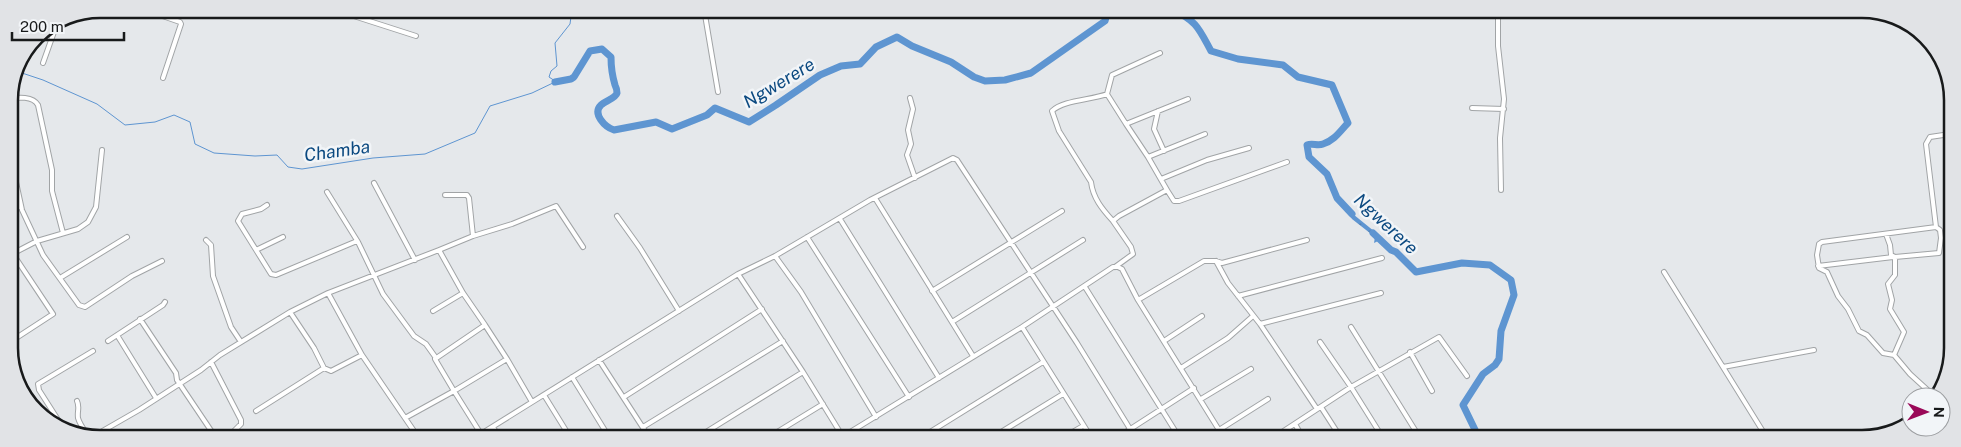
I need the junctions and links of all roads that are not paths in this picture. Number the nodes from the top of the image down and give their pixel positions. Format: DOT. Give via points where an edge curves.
graph roads {
  1 [pos="168,18"];
  2 [pos="360,18"];
  3 [pos="706,18"];
  4 [pos="1498,18"];
  5 [pos="53,32"];
  6 [pos="416,36"];
  7 [pos="1160,52"];
  8 [pos="43,62"];
  9 [pos="163,78"];
  10 [pos="718,92"];
  11 [pos="1107,94"];
  12 [pos="18,98"];
  13 [pos="910,98"];
  14 [pos="1188,99"];
  15 [pos="1472,108"];
  16 [pos="1504,109"];
  17 [pos="1158,111"];
  18 [pos="1126,124"];
  19 [pos="1205,134"];
  20 [pos="1944,135"];
  21 [pos="1249,148"];
  22 [pos="102,150"];
  23 [pos="1164,151"];
  24 [pos="1148,157"];
  25 [pos="1287,162"];
  26 [pos="915,178"];
  27 [pos="1161,179"];
  28 [pos="374,183"];
  29 [pos="1167,190"];
  30 [pos="1501,190"];
  31 [pos="18,192"];
  32 [pos="327,192"];
  33 [pos="445,195"];
  34 [pos="875,198"];
  35 [pos="18,204"];
  36 [pos="267,205"];
  37 [pos="22,210"];
  38 [pos="1062,211"];
  39 [pos="616,216"];
  40 [pos="840,218"];
  41 [pos="1113,221"];
  42 [pos="1936,227"];
  43 [pos="63,233"];
  44 [pos="1886,234"];
  45 [pos="473,236"];
  46 [pos="127,237"];
  47 [pos="283,237"];
  48 [pos="807,237"];
  49 [pos="206,240"];
  50 [pos="1083,240"];
  51 [pos="1307,240"];
  52 [pos="36,241"];
  53 [pos="357,241"];
  54 [pos="1011,242"];
  55 [pos="583,247"];
  56 [pos="256,250"];
  57 [pos="439,250"];
  58 [pos="18,251"];
  59 [pos="775,256"];
  60 [pos="1894,257"];
  61 [pos="1382,258"];
  62 [pos="415,260"];
  63 [pos="162,261"];
  64 [pos="1216,261"];
  65 [pos="18,265"];
  66 [pos="1818,266"];
  67 [pos="1115,267"];
  68 [pos="1030,272"];
  69 [pos="1664,272"];
  70 [pos="738,274"];
  71 [pos="374,275"];
  72 [pos="60,278"];
  73 [pos="1085,287"];
  74 [pos="932,291"];
  75 [pos="463,293"];
  76 [pos="1381,293"];
  77 [pos="328,294"];
  78 [pos="1238,296"];
  79 [pos="1138,300"];
  80 [pos="164,302"];
  81 [pos="1052,307"];
  82 [pos="762,309"];
  83 [pos="433,311"];
  84 [pos="679,311"];
  85 [pos="290,312"];
  86 [pos="1202,316"];
  87 [pos="1254,316"];
  88 [pos="140,319"];
  89 [pos="952,322"];
  90 [pos="1260,324"];
  91 [pos="485,325"];
  92 [pos="1022,327"];
  93 [pos="1351,327"];
  94 [pos="117,335"];
  95 [pos="18,337"];
  96 [pos="108,341"];
  97 [pos="783,341"];
  98 [pos="1164,341"];
  99 [pos="240,342"];
  100 [pos="1320,342"];
  101 [pos="1814,350"];
  102 [pos="93,351"];
  103 [pos="1410,352"];
  104 [pos="362,355"];
  105 [pos="1894,355"];
  106 [pos="973,356"];
  107 [pos="436,358"];
  108 [pos="506,359"];
  109 [pos="599,360"];
  110 [pos="211,362"];
  111 [pos="1043,362"];
  112 [pos="1723,367"];
  113 [pos="324,368"];
  114 [pos="1181,368"];
  115 [pos="1251,369"];
  116 [pos="1377,371"];
  117 [pos="803,372"];
  118 [pos="1467,376"];
  119 [pos="572,377"];
  120 [pos="939,378"];
  121 [pos="180,383"];
  122 [pos="1351,386"];
  123 [pos="1924,387"];
  124 [pos="1194,388"];
  125 [pos="454,391"];
  126 [pos="1432,391"];
  127 [pos="1063,394"];
  128 [pos="544,395"];
  129 [pos="624,397"];
  130 [pos="908,397"];
  131 [pos="156,398"];
  132 [pos="1201,399"];
  133 [pos="1268,399"];
  134 [pos="77,401"];
  135 [pos="532,402"];
  136 [pos="823,404"];
  137 [pos="1161,408"];
  138 [pos="1319,408"];
  139 [pos="256,411"];
  140 [pos="55,416"];
  141 [pos="876,417"];
  142 [pos="405,418"];
  143 [pos="1295,424"];
  144 [pos="1083,426"];
  145 [pos="82,427"];
  146 [pos="493,427"];
  147 [pos="643,427"];
  148 [pos="1005,429"];
  149 [pos="1077,429"];
  150 [pos="1085,429"];
  151 [pos="1131,429"];
  152 [pos="1174,429"];
  153 [pos="1221,429"];
  154 [pos="1287,429"];
  155 [pos="1298,429"];
  156 [pos="1335,429"];
  157 [pos="1377,429"];
  158 [pos="1414,429"];
  159 [pos="1761,429"];
  160 [pos="101,430"];
  161 [pos="211,430"];
  162 [pos="235,430"];
  163 [pos="413,430"];
  164 [pos="475,430"];
  165 [pos="488,430"];
  166 [pos="495,430"];
  167 [pos="566,430"];
  168 [pos="605,430"];
  169 [pos="645,430"];
  170 [pos="710,430"];
  171 [pos="781,430"];
  172 [pos="841,430"];
  173 [pos="855,430"];
  174 [pos="934,430"];
  175 [pos="1130,430"];
  176 [pos="1220,430"];
  1 -- 9 [label="street" via="181,24"];
  2 -- 6 [label="street"];
  3 -- 10 [label="street"];
  4 -- 16 [label="street"];
  5 -- 8 [label="street"];
  7 -- 11 [label="street" via="1112,75"];
  11 -- 18 [label="street"];
  11 -- 41 [label="street" via="1052,111 1059,131 1091,182 1101,208"];
  12 -- 43 [label="street" via="32,99 38,105 52,170 52,191"];
  13 -- 26 [label="street" via="913,109 908,130 911,144 907,155"];
  14 -- 17 [label="street"];
  15 -- 16 [label="street"];
  16 -- 30 [label="street" via="1500,138"];
  17 -- 18 [label="street"];
  17 -- 23 [label="street" via="1154,130"];
  18 -- 24 [label="street"];
  19 -- 23 [label="street"];
  20 -- 42 [label="street" via="1930,137 1926,144"];
  21 -- 27 [label="street" via="1207,160"];
  22 -- 43 [label="street" via="96,208 83,227"];
  23 -- 24 [label="street"];
  24 -- 27 [label="street"];
  25 -- 29 [label="street" via="1179,201 1174,201"];
  26 -- 34 [label="street"];
  26 -- 54 [label="street" via="951,159 958,160"];
  27 -- 29 [label="street"];
  28 -- 62 [label="street"];
  29 -- 41 [label="street"];
  31 -- 37 [label="street"];
  32 -- 53 [label="street"];
  33 -- 45 [label="street" via="468,196"];
  34 -- 40 [label="street"];
  34 -- 74 [label="street"];
  35 -- 37 [label="street"];
  36 -- 56 [label="street" via="246,212 238,219"];
  37 -- 52 [label="street"];
  38 -- 54 [label="street"];
  39 -- 84 [label="street"];
  40 -- 48 [label="street"];
  40 -- 120 [label="street"];
  41 -- 67 [label="street" via="1133,254"];
  42 -- 44 [label="street"];
  42 -- 60 [label="street" via="1941,238 1939,253"];
  43 -- 52 [label="street"];
  44 -- 60 [label="street"];
  44 -- 66 [label="street" via="1820,242"];
  45 -- 55 [label="street" via="556,206"];
  45 -- 57 [label="street"];
  46 -- 72 [label="street"];
  47 -- 56 [label="street"];
  48 -- 59 [label="street"];
  48 -- 130 [label="street"];
  49 -- 99 [label="street" via="211,245 213,276 231,327"];
  50 -- 68 [label="street"];
  51 -- 64 [label="street" via="1222,263"];
  52 -- 58 [label="street"];
  52 -- 72 [label="street" via="42,255"];
  53 -- 56 [label="street" via="276,275 267,268"];
  53 -- 71 [label="street"];
  54 -- 68 [label="street"];
  54 -- 74 [label="street"];
  57 -- 62 [label="street"];
  57 -- 75 [label="street"];
  59 -- 70 [label="street"];
  59 -- 141 [label="street"];
  60 -- 66 [label="street"];
  60 -- 105 [label="street" via="1896,275 1888,284 1892,300 1890,308 1904,332"];
  61 -- 78 [label="street"];
  62 -- 71 [label="street"];
  63 -- 72 [label="street" via="132,276 85,307 79,305"];
  64 -- 78 [label="street"];
  64 -- 79 [label="street" via="1204,261"];
  65 -- 95 [label="street" via="53,314"];
  66 -- 105 [label="street" via="1827,272 1859,331 1883,353"];
  67 -- 73 [label="street"];
  67 -- 79 [label="street" via="1122,269"];
  68 -- 81 [label="street"];
  68 -- 89 [label="street"];
  69 -- 112 [label="street"];
  70 -- 82 [label="street"];
  70 -- 84 [label="street"];
  71 -- 77 [label="street"];
  71 -- 107 [label="street" via="404,324"];
  73 -- 81 [label="street"];
  73 -- 137 [label="street"];
  74 -- 89 [label="street"];
  75 -- 83 [label="street"];
  75 -- 91 [label="street"];
  76 -- 90 [label="street"];
  77 -- 85 [label="street"];
  77 -- 104 [label="street"];
  78 -- 87 [label="street"];
  79 -- 98 [label="street"];
  80 -- 88 [label="street"];
  81 -- 92 [label="street"];
  81 -- 175 [label="street"];
  82 -- 97 [label="street"];
  82 -- 129 [label="street"];
  84 -- 109 [label="street"];
  85 -- 99 [label="street"];
  85 -- 113 [label="street"];
  86 -- 98 [label="street"];
  87 -- 90 [label="street"];
  87 -- 114 [label="street" via="1228,338"];
  88 -- 94 [label="street"];
  88 -- 121 [label="street"];
  89 -- 106 [label="street"];
  90 -- 138 [label="street"];
  91 -- 107 [label="street"];
  91 -- 108 [label="street"];
  92 -- 106 [label="street"];
  92 -- 111 [label="street"];
  93 -- 116 [label="street"];
  94 -- 96 [label="street"];
  94 -- 131 [label="street"];
  97 -- 117 [label="street"];
  97 -- 147 [label="street"];
  98 -- 114 [label="street"];
  99 -- 110 [label="street"];
  100 -- 122 [label="street"];
  101 -- 112 [label="street"];
  102 -- 140 [label="street" via="38,384"];
  103 -- 116 [label="street"];
  103 -- 118 [label="street" via="1441,337"];
  103 -- 126 [label="street"];
  104 -- 113 [label="street" via="330,371"];
  104 -- 142 [label="street"];
  105 -- 123 [label="street"];
  106 -- 120 [label="street"];
  107 -- 125 [label="street"];
  108 -- 125 [label="street"];
  108 -- 135 [label="street"];
  109 -- 119 [label="street"];
  109 -- 129 [label="street"];
  110 -- 121 [label="street"];
  110 -- 162 [label="street" via="241,420"];
  111 -- 127 [label="street"];
  111 -- 174 [label="street"];
  112 -- 159 [label="street"];
  113 -- 139 [label="street"];
  114 -- 124 [label="street"];
  115 -- 132 [label="street"];
  116 -- 122 [label="street"];
  116 -- 158 [label="street"];
  117 -- 136 [label="street"];
  117 -- 170 [label="street"];
  119 -- 128 [label="street"];
  119 -- 168 [label="street"];
  120 -- 130 [label="street"];
  121 -- 131 [label="street"];
  121 -- 161 [label="street"];
  122 -- 138 [label="street"];
  122 -- 157 [label="street"];
  124 -- 132 [label="street"];
  124 -- 137 [label="street"];
  125 -- 142 [label="street"];
  125 -- 164 [label="street"];
  127 -- 144 [label="street"];
  127 -- 148 [label="street"];
  128 -- 135 [label="street"];
  128 -- 167 [label="street"];
  129 -- 147 [label="street"];
  130 -- 141 [label="street"];
  131 -- 160 [label="street"];
  132 -- 176 [label="street"];
  133 -- 153 [label="street"];
  134 -- 145 [label="street"];
  135 -- 146 [label="street"];
  136 -- 171 [label="street"];
  136 -- 172 [label="street"];
  137 -- 151 [label="street"];
  137 -- 152 [label="street"];
  138 -- 143 [label="street"];
  138 -- 156 [label="street"];
  141 -- 173 [label="street"];
  142 -- 163 [label="street"];
  143 -- 154 [label="street"];
  143 -- 155 [label="street"];
  144 -- 149 [label="street"];
  144 -- 150 [label="street"];
  146 -- 165 [label="street"];
  146 -- 166 [label="street"];
  147 -- 169 [label="street"];
}
